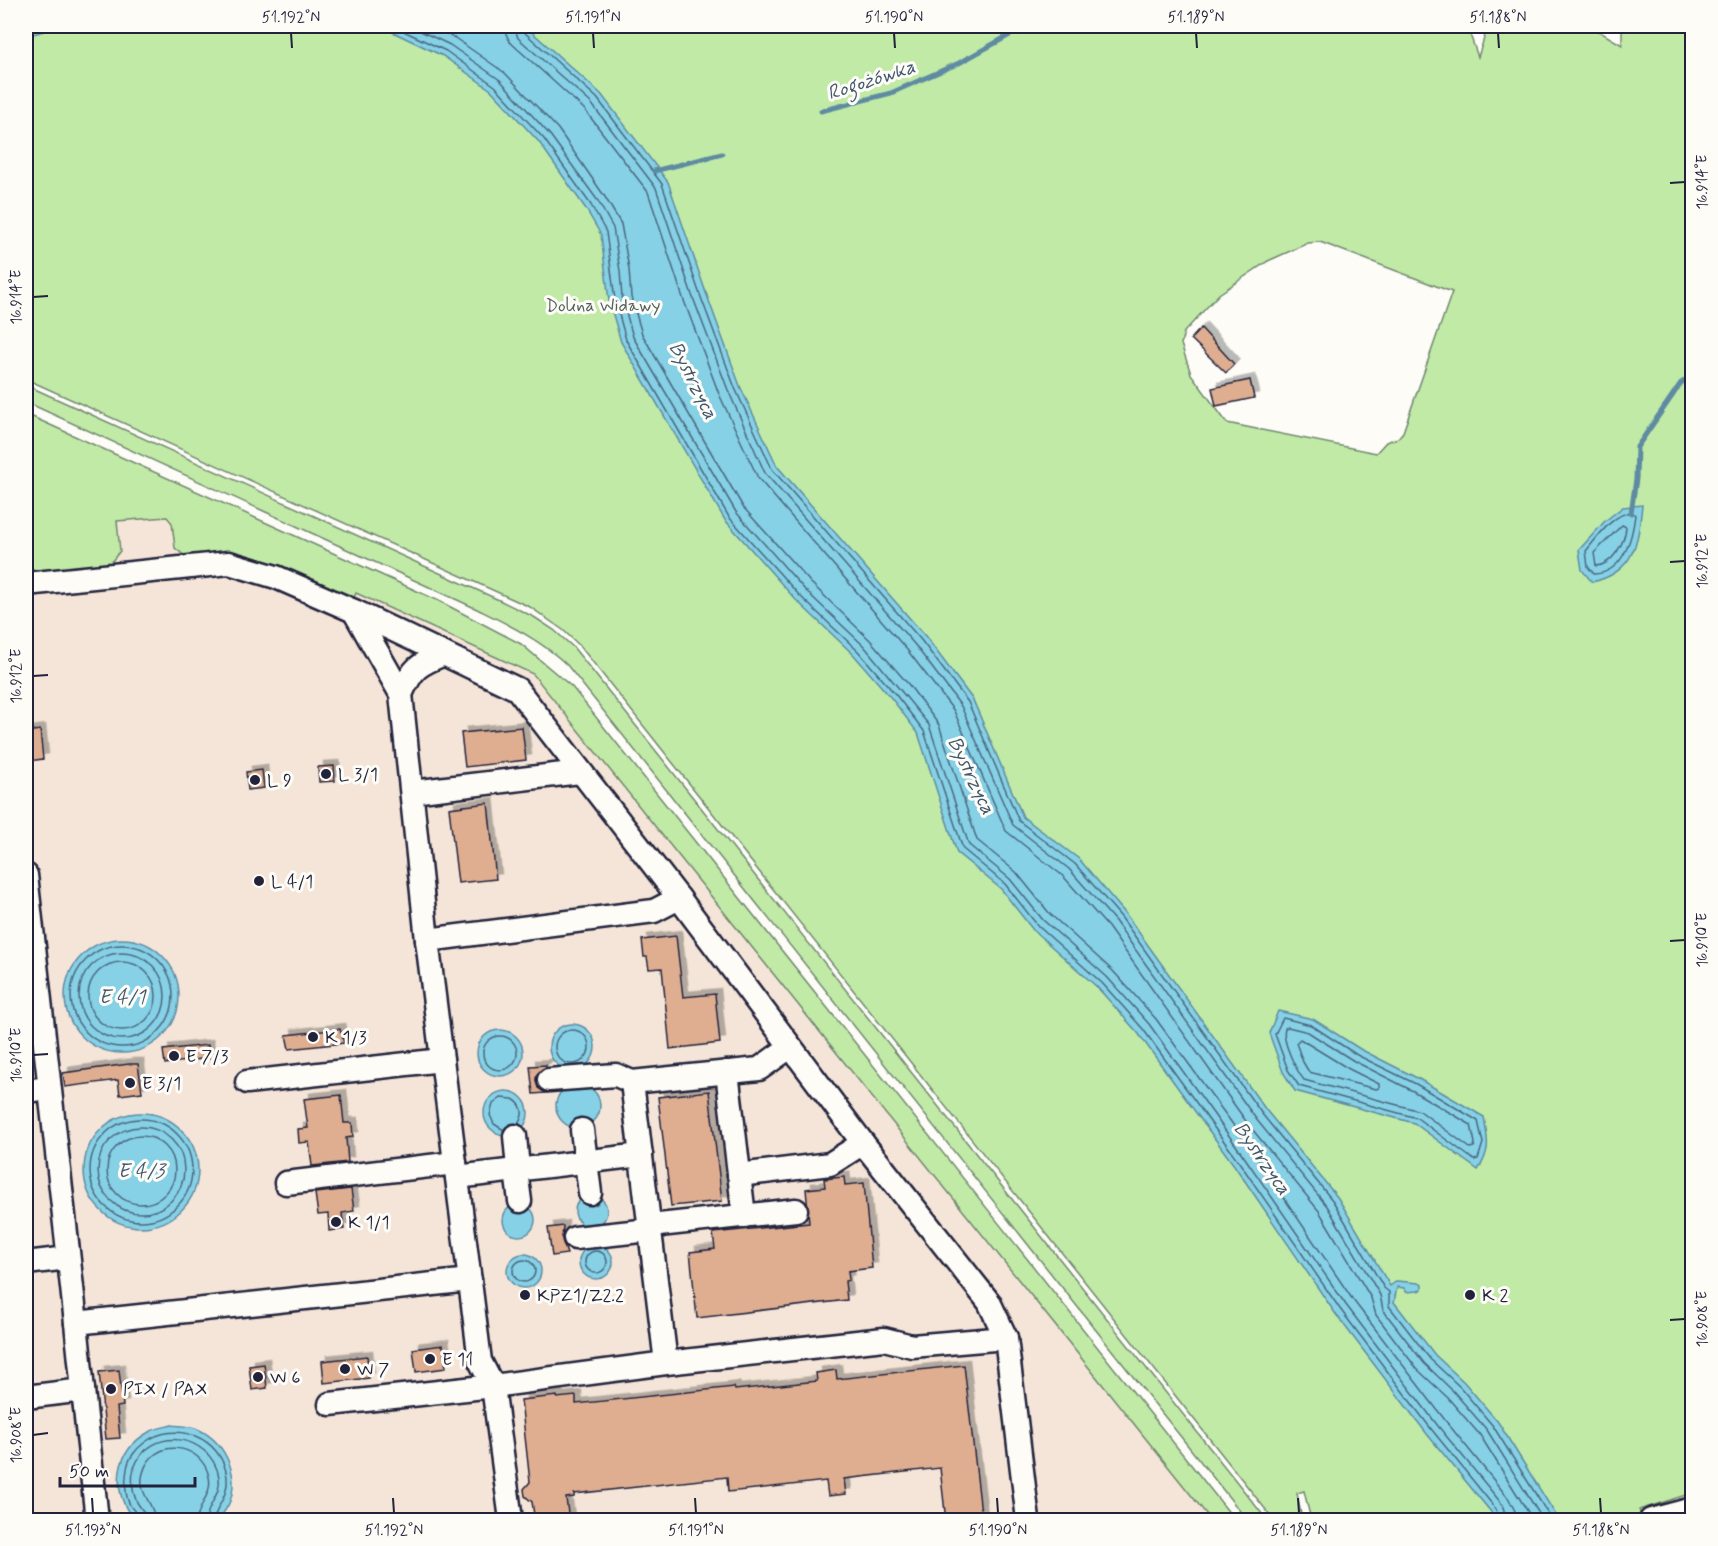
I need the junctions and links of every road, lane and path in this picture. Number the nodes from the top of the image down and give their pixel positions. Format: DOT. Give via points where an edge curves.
graph roads {
  1 [pos="26,584"];
  2 [pos="354,611"];
  3 [pos="444,654"];
  4 [pos="401,694"];
  5 [pos="580,772"];
  6 [pos="412,792"];
  7 [pos="26,875"];
  8 [pos="679,898"];
  9 [pos="29,928"];
  10 [pos="427,940"];
  11 [pos="790,1047"];
  12 [pos="442,1060"];
  13 [pos="727,1072"];
  14 [pos="549,1080"];
  15 [pos="247,1082"];
  16 [pos="632,1082"];
  17 [pos="49,1088"];
  18 [pos="26,1091"];
  19 [pos="582,1130"];
  20 [pos="515,1136"];
  21 [pos="864,1143"];
  22 [pos="641,1155"];
  23 [pos="586,1161"];
  24 [pos="456,1170"];
  25 [pos="517,1170"];
  26 [pos="739,1175"];
  27 [pos="286,1183"];
  28 [pos="590,1193"];
  29 [pos="520,1201"];
  30 [pos="796,1210"];
  31 [pos="744,1216"];
  32 [pos="650,1228"];
  33 [pos="575,1238"];
  34 [pos="68,1258"];
  35 [pos="26,1263"];
  36 [pos="470,1280"];
  37 [pos="76,1323"];
  38 [pos="1006,1338"];
  39 [pos="666,1363"];
  40 [pos="493,1386"];
  41 [pos="83,1390"];
  42 [pos="26,1397"];
  43 [pos="330,1404"];
  44 [pos="1692,1509"];
  45 [pos="97,1521"];
  46 [pos="511,1521"];
  47 [pos="1028,1521"];
  48 [pos="1651,1521"];
  1 -- 2 [label="street" via="229,563 276,577"];
  2 -- 3 [label="street"];
  2 -- 4 [label="street"];
  3 -- 4 [label="street" via="422,663 410,675"];
  3 -- 5 [label="street" via="517,689"];
  4 -- 6 [label="street"];
  5 -- 6 [label="street"];
  5 -- 8 [label="street"];
  6 -- 10 [label="street"];
  7 -- 9 [label="street"];
  8 -- 10 [label="street" via="654,910"];
  8 -- 11 [label="street"];
  9 -- 17 [label="street"];
  10 -- 12 [label="street"];
  11 -- 13 [label="street" via="759,1069"];
  11 -- 21 [label="street"];
  12 -- 15 [label="street"];
  12 -- 24 [label="street"];
  13 -- 16 [label="street"];
  13 -- 26 [label="street"];
  14 -- 16 [label="street" via="616,1075"];
  16 -- 22 [label="street"];
  17 -- 18 [label="street"];
  17 -- 34 [label="street"];
  19 -- 23 [label="street"];
  20 -- 25 [label="street"];
  21 -- 26 [label="street" via="830,1164"];
  21 -- 38 [label="street" via="989,1302"];
  22 -- 23 [label="street"];
  22 -- 32 [label="street"];
  23 -- 25 [label="street"];
  23 -- 28 [label="street"];
  24 -- 25 [label="street"];
  24 -- 27 [label="street"];
  24 -- 36 [label="street"];
  25 -- 29 [label="street"];
  26 -- 31 [label="street"];
  30 -- 31 [label="street"];
  31 -- 32 [label="street"];
  32 -- 33 [label="street"];
  32 -- 39 [label="street"];
  34 -- 35 [label="street"];
  34 -- 37 [label="street"];
  36 -- 37 [label="street"];
  36 -- 40 [label="street" via="480,1361"];
  37 -- 41 [label="street"];
  38 -- 39 [label="street" via="912,1346 884,1339"];
  38 -- 47 [label="street"];
  39 -- 40 [label="street"];
  40 -- 43 [label="street"];
  40 -- 46 [label="street"];
  41 -- 42 [label="street"];
  41 -- 45 [label="street"];
  44 -- 48 [label="street"];
}
